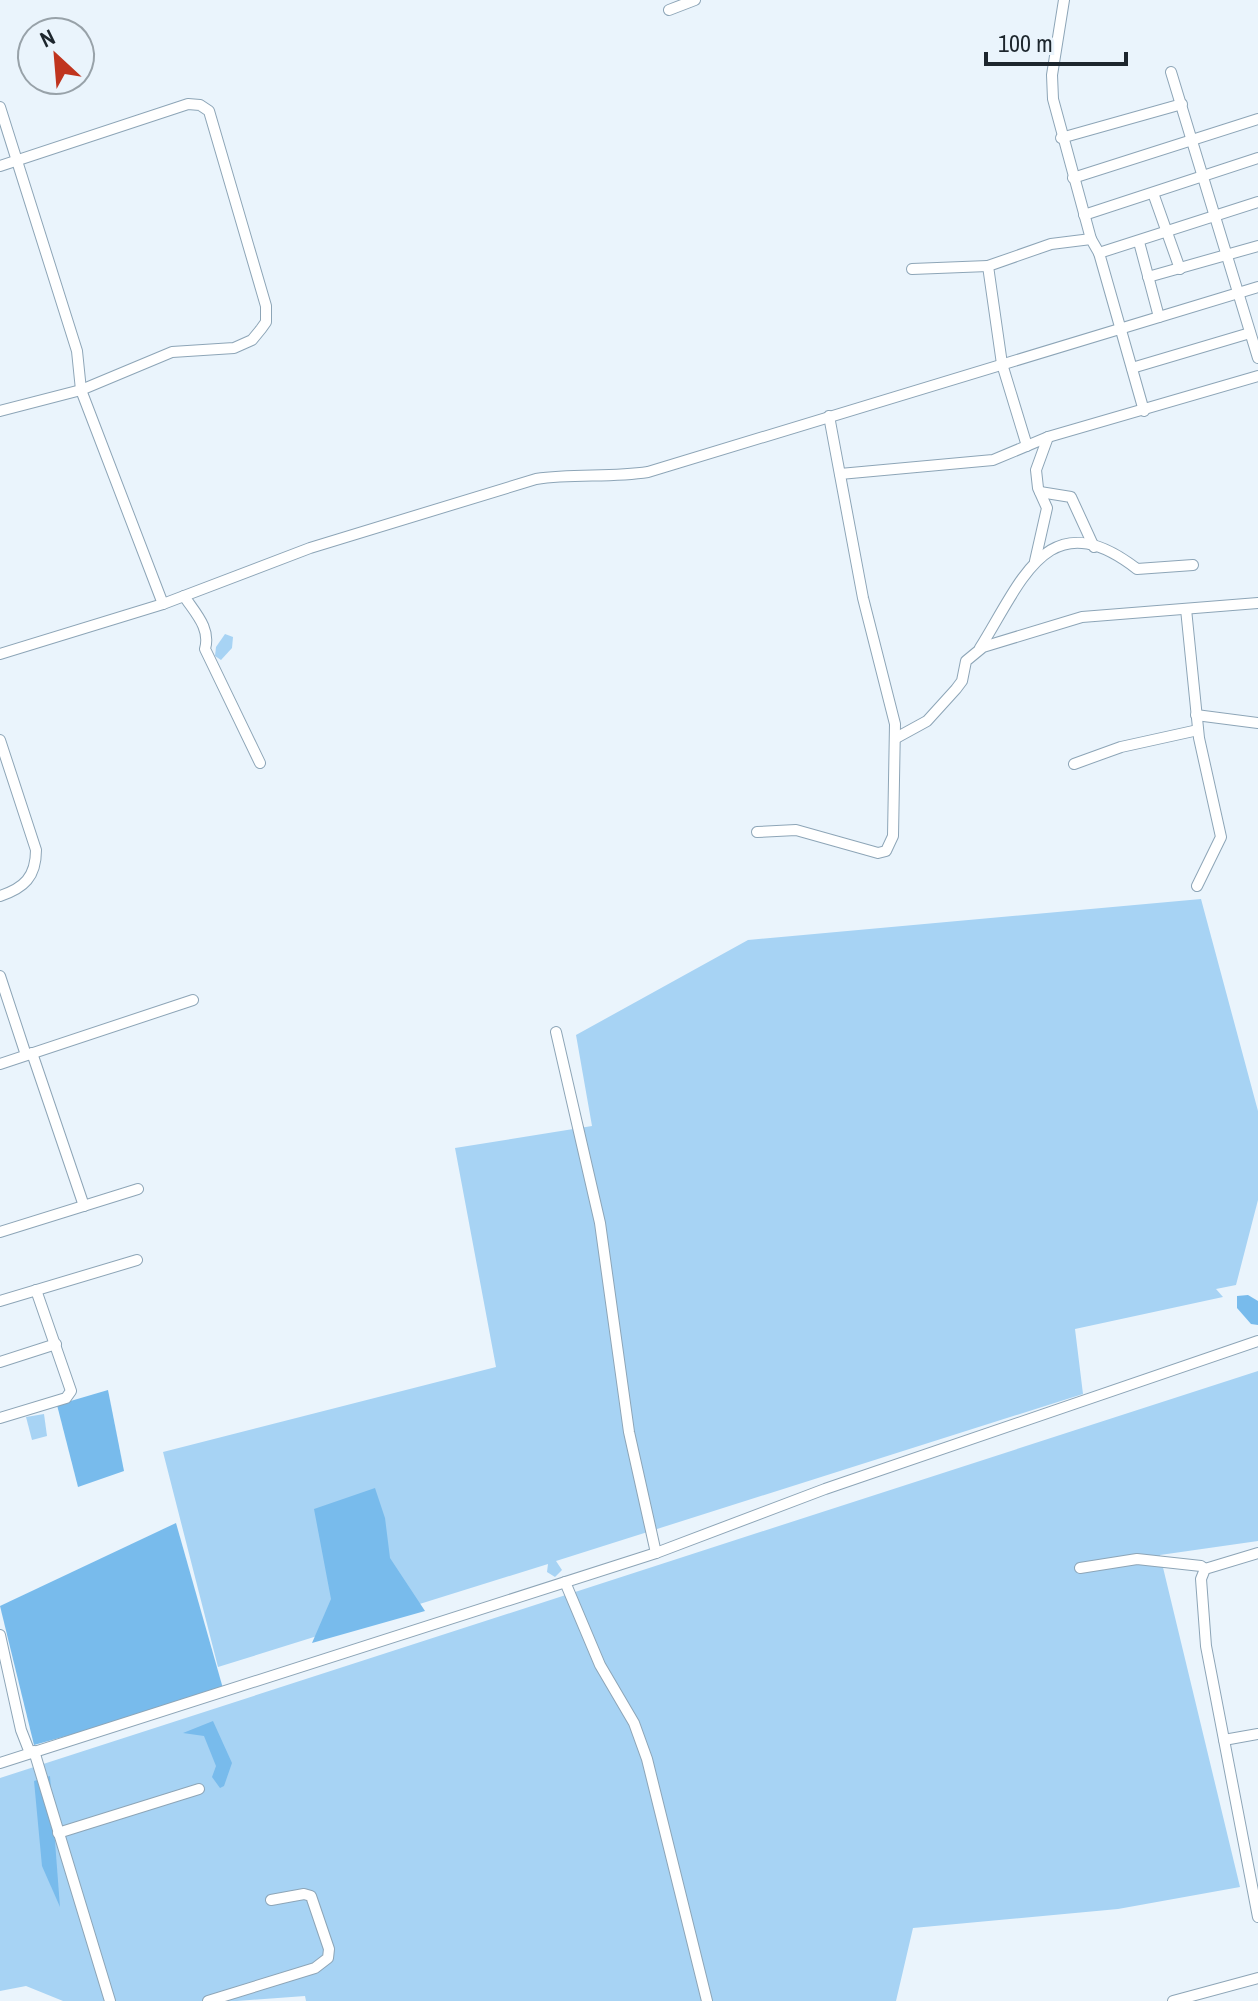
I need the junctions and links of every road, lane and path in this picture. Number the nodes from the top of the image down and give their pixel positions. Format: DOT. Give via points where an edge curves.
graph roads {
  1 [pos="695,0"];
  2 [pos="1064,0"];
  3 [pos="669,10"];
  4 [pos="1171,72"];
  5 [pos="1182,104"];
  6 [pos="0,107"];
  7 [pos="1258,119"];
  8 [pos="1061,138"];
  9 [pos="1193,139"];
  10 [pos="1258,158"];
  11 [pos="15,161"];
  12 [pos="0,166"];
  13 [pos="1204,176"];
  14 [pos="1073,178"];
  15 [pos="1153,193"];
  16 [pos="1258,202"];
  17 [pos="1084,215"];
  18 [pos="1215,217"];
  19 [pos="1168,232"];
  20 [pos="1091,239"];
  21 [pos="1139,242"];
  22 [pos="1258,246"];
  23 [pos="1099,253"];
  24 [pos="1227,257"];
  25 [pos="988,266"];
  26 [pos="912,269"];
  27 [pos="1180,269"];
  28 [pos="1148,277"];
  29 [pos="1258,287"];
  30 [pos="1239,292"];
  31 [pos="1159,317"];
  32 [pos="1120,328"];
  33 [pos="1250,333"];
  34 [pos="1258,358"];
  35 [pos="1002,364"];
  36 [pos="1132,368"];
  37 [pos="1258,376"];
  38 [pos="81,390"];
  39 [pos="0,411"];
  40 [pos="1144,411"];
  41 [pos="829,416"];
  42 [pos="1048,437"];
  43 [pos="1027,446"];
  44 [pos="840,474"];
  45 [pos="1040,492"];
  46 [pos="1094,547"];
  47 [pos="1035,561"];
  48 [pos="1193,565"];
  49 [pos="184,596"];
  50 [pos="1258,603"];
  51 [pos="163,604"];
  52 [pos="1186,609"];
  53 [pos="979,650"];
  54 [pos="0,654"];
  55 [pos="1196,715"];
  56 [pos="1258,723"];
  57 [pos="1198,730"];
  58 [pos="896,738"];
  59 [pos="0,740"];
  60 [pos="260,763"];
  61 [pos="1074,764"];
  62 [pos="757,832"];
  63 [pos="1197,886"];
  64 [pos="0,896"];
  65 [pos="0,976"];
  66 [pos="2,990"];
  67 [pos="193,1000"];
  68 [pos="556,1032"];
  69 [pos="29,1054"];
  70 [pos="0,1064"];
  71 [pos="138,1189"];
  72 [pos="84,1206"];
  73 [pos="0,1232"];
  74 [pos="137,1260"];
  75 [pos="36,1290"];
  76 [pos="0,1301"];
  77 [pos="1258,1341"];
  78 [pos="56,1344"];
  79 [pos="0,1362"];
  80 [pos="0,1418"];
  81 [pos="656,1553"];
  82 [pos="1258,1553"];
  83 [pos="1080,1568"];
  84 [pos="1205,1569"];
  85 [pos="565,1582"];
  86 [pos="0,1635"];
  87 [pos="14,1700"];
  88 [pos="0,1704"];
  89 [pos="1258,1734"];
  90 [pos="1224,1740"];
  91 [pos="32,1752"];
  92 [pos="0,1763"];
  93 [pos="199,1789"];
  94 [pos="58,1833"];
  95 [pos="271,1900"];
  96 [pos="1258,1917"];
  97 [pos="1258,1978"];
  98 [pos="110,2001"];
  99 [pos="208,2001"];
  100 [pos="707,2001"];
  101 [pos="1173,2001"];
  1 -- 3 [label="street"];
  2 -- 8 [label="street" via="1052,75"];
  4 -- 5 [label="street"];
  5 -- 8 [label="street"];
  5 -- 9 [label="street"];
  6 -- 11 [label="street"];
  7 -- 9 [label="street"];
  8 -- 14 [label="street"];
  9 -- 13 [label="street"];
  9 -- 14 [label="street"];
  10 -- 13 [label="street"];
  11 -- 12 [label="street"];
  11 -- 38 [label="street" via="77,351"];
  11 -- 38 [label="street" via="188,104 200,105 209,111 266,306 266,322 252,340 234,348 172,352"];
  13 -- 15 [label="street"];
  13 -- 18 [label="street"];
  14 -- 17 [label="street"];
  15 -- 17 [label="street"];
  15 -- 19 [label="street"];
  16 -- 18 [label="street"];
  17 -- 20 [label="street"];
  18 -- 19 [label="street"];
  18 -- 24 [label="street"];
  19 -- 21 [label="street"];
  19 -- 27 [label="street"];
  20 -- 23 [label="street"];
  20 -- 25 [label="street" via="1051,244"];
  21 -- 23 [label="street"];
  21 -- 28 [label="street"];
  22 -- 24 [label="street"];
  23 -- 32 [label="street"];
  24 -- 27 [label="street"];
  24 -- 30 [label="street"];
  25 -- 26 [label="street"];
  25 -- 35 [label="street"];
  27 -- 28 [label="street"];
  28 -- 31 [label="street"];
  29 -- 30 [label="street"];
  30 -- 31 [label="street"];
  30 -- 33 [label="street"];
  31 -- 32 [label="street"];
  32 -- 35 [label="street"];
  32 -- 36 [label="street"];
  33 -- 34 [label="street"];
  33 -- 36 [label="street"];
  35 -- 41 [label="street"];
  35 -- 43 [label="street"];
  36 -- 40 [label="street"];
  37 -- 40 [label="street"];
  38 -- 39 [label="street"];
  38 -- 51 [label="street"];
  40 -- 42 [label="street"];
  41 -- 44 [label="street"];
  41 -- 49 [label="street" via="648,472 536,479 310,548"];
  42 -- 43 [label="street"];
  42 -- 45 [label="street" via="1036,470"];
  43 -- 44 [label="street" via="974,463"];
  44 -- 58 [label="street"];
  45 -- 46 [label="street" via="1071,497"];
  45 -- 47 [label="street" via="1047,508"];
  46 -- 47 [label="street" via="1074,541 1056,544"];
  46 -- 48 [label="street" via="1118,554 1137,569"];
  47 -- 53 [label="street"];
  49 -- 51 [label="street"];
  49 -- 60 [label="street" via="205,628 205,649"];
  50 -- 52 [label="street"];
  51 -- 54 [label="street"];
  52 -- 53 [label="street" via="1082,617"];
  52 -- 55 [label="street"];
  53 -- 58 [label="street" via="966,661 962,681 927,721"];
  55 -- 56 [label="street"];
  55 -- 57 [label="street"];
  57 -- 61 [label="street"];
  57 -- 63 [label="street" via="1221,837"];
  58 -- 62 [label="street" via="893,836 886,851 796,830"];
  59 -- 64 [label="street" via="36,850 29,880"];
  65 -- 66 [label="street"];
  66 -- 69 [label="street"];
  67 -- 69 [label="street"];
  68 -- 81 [label="street" via="600,1223 629,1432"];
  69 -- 70 [label="street"];
  69 -- 72 [label="street"];
  71 -- 72 [label="street"];
  72 -- 73 [label="street"];
  74 -- 75 [label="street"];
  75 -- 76 [label="street"];
  75 -- 78 [label="street"];
  77 -- 81 [label="street" via="825,1489"];
  78 -- 79 [label="street"];
  78 -- 80 [label="street" via="69,1395"];
  81 -- 85 [label="street"];
  82 -- 84 [label="street"];
  83 -- 84 [label="street" via="1137,1559"];
  84 -- 90 [label="street" via="1202,1615"];
  85 -- 91 [label="street"];
  85 -- 100 [label="street" via="647,1759"];
  86 -- 87 [label="street"];
  87 -- 88 [label="street"];
  87 -- 91 [label="street"];
  89 -- 90 [label="street"];
  90 -- 96 [label="street"];
  91 -- 92 [label="street"];
  91 -- 94 [label="street"];
  93 -- 94 [label="street"];
  94 -- 98 [label="street"];
  95 -- 99 [label="street" via="311,1896 328,1958 315,1968"];
  97 -- 101 [label="street"];
}
